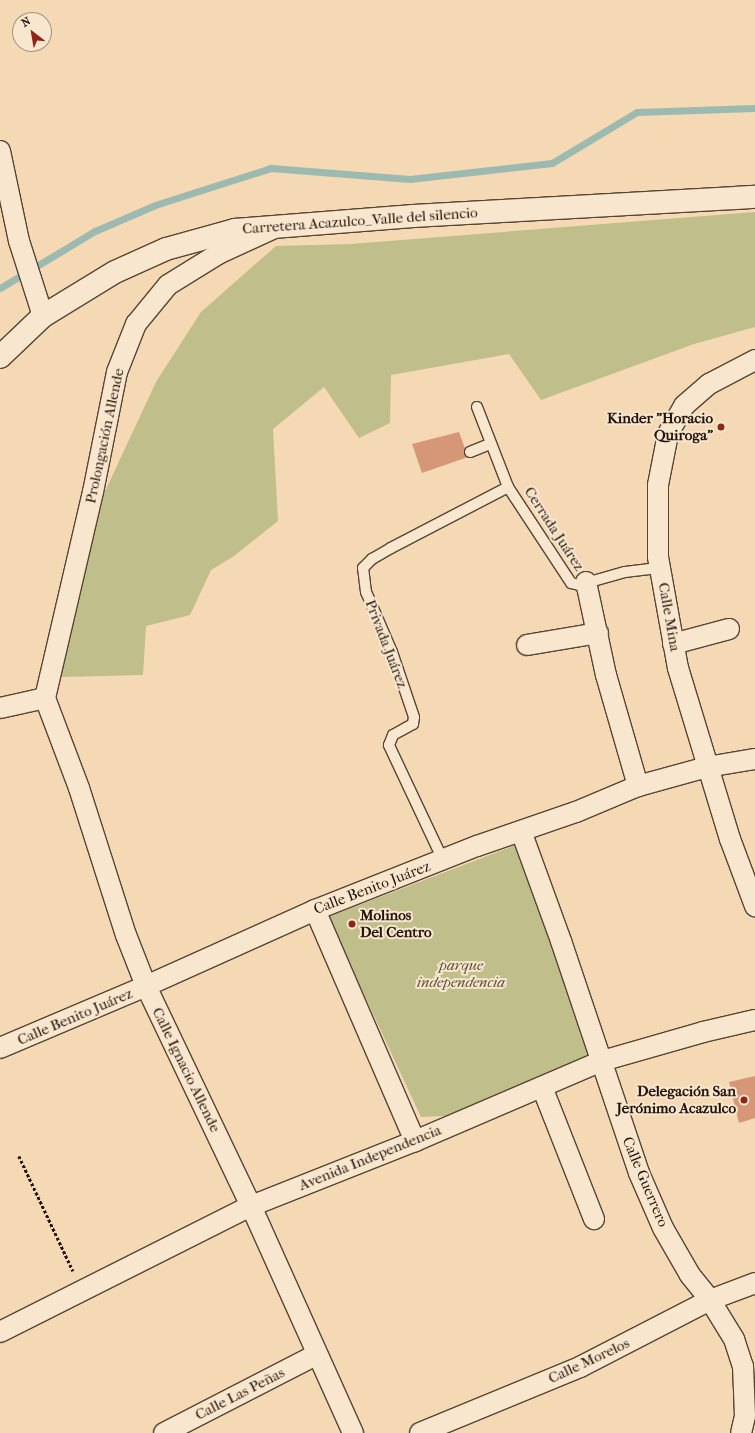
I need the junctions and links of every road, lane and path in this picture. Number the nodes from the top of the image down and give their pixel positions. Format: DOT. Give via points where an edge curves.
graph roads {
  1 [pos="0,152"];
  2 [pos="3,184"];
  3 [pos="755,197"];
  4 [pos="278,226"];
  5 [pos="43,316"];
  6 [pos="0,357"];
  7 [pos="755,360"];
  8 [pos="477,407"];
  9 [pos="490,444"];
  10 [pos="470,452"];
  11 [pos="508,486"];
  12 [pos="660,568"];
  13 [pos="586,582"];
  14 [pos="729,629"];
  15 [pos="598,633"];
  16 [pos="673,644"];
  17 [pos="527,646"];
  18 [pos="44,698"];
  19 [pos="0,708"];
  20 [pos="755,759"];
  21 [pos="707,767"];
  22 [pos="638,786"];
  23 [pos="521,831"];
  24 [pos="444,860"];
  25 [pos="755,906"];
  26 [pos="315,910"];
  27 [pos="146,986"];
  28 [pos="755,1020"];
  29 [pos="0,1048"];
  30 [pos="602,1061"];
  31 [pos="542,1087"];
  32 [pos="415,1141"];
  33 [pos="19,1156"];
  34 [pos="251,1206"];
  35 [pos="594,1219"];
  36 [pos="755,1283"];
  37 [pos="83,1291"];
  38 [pos="710,1300"];
  39 [pos="0,1332"];
  40 [pos="316,1355"];
  41 [pos="164,1433"];
  42 [pos="353,1433"];
  43 [pos="420,1433"];
  44 [pos="741,1433"];
  1 -- 2 [label="street"];
  2 -- 5 [label="street"];
  3 -- 4 [label="main road, Carretera Acazulco_Valle del silencio" via="436,214"];
  4 -- 5 [label="main road, Carretera Acazulco_Valle del silencio" via="235,230 166,248 115,272"];
  4 -- 18 [label="street, Prolongación Allende" via="218,254 168,285 136,324 117,372 93,492"];
  5 -- 6 [label="main road, Carretera Acazulco_Valle del silencio"];
  7 -- 12 [label="street, Calle Mina" via="709,384 684,406 668,434 658,485"];
  8 -- 9 [label="lane, Cerrada Juárez"];
  9 -- 10 [label="lane"];
  9 -- 11 [label="lane, Cerrada Juárez"];
  11 -- 13 [label="lane, Cerrada Juárez" via="566,579 574,585"];
  11 -- 24 [label="lane, Privada Juárez" via="372,558 364,568 366,592 392,652 414,717 413,724 393,735 389,745"];
  12 -- 13 [label="lane, Cerrada Juárez" via="625,572"];
  12 -- 16 [label="street, Calle Mina"];
  13 -- 15 [label="street"];
  14 -- 16 [label="street"];
  15 -- 17 [label="street"];
  15 -- 22 [label="street" via="606,675"];
  16 -- 21 [label="street, Calle Mina"];
  18 -- 19 [label="street"];
  18 -- 27 [label="street, Calle Ignacio Allende" via="79,788 126,935"];
  20 -- 21 [label="street, Calle Benito Juárez"];
  21 -- 22 [label="street, Calle Benito Juárez"];
  21 -- 25 [label="street, Calle Mina"];
  22 -- 23 [label="street, Calle Benito Juárez"];
  23 -- 24 [label="street, Calle Benito Juárez"];
  23 -- 30 [label="street, Calle Guerrero"];
  24 -- 26 [label="street, Calle Benito Juárez"];
  26 -- 27 [label="street, Calle Benito Juárez"];
  26 -- 32 [label="street"];
  27 -- 29 [label="street, Calle Benito Juárez"];
  27 -- 34 [label="street, Calle Ignacio Allende"];
  28 -- 30 [label="street, Avenida Independencia"];
  30 -- 31 [label="street, Avenida Independencia"];
  30 -- 38 [label="street, Calle Guerrero" via="639,1174 664,1228 690,1275"];
  31 -- 32 [label="street, Avenida Independencia"];
  31 -- 35 [label="street"];
  32 -- 34 [label="street, Avenida Independencia"];
  33 -- 37 [label="path"];
  34 -- 37 [label="street, Avenida Independencia"];
  34 -- 40 [label="street, Calle Ignacio Allende"];
  36 -- 38 [label="street, Calle Morelos"];
  37 -- 39 [label="street, Avenida Independencia"];
  38 -- 43 [label="street, Calle Morelos" via="580,1367"];
  38 -- 44 [label="street, Calle Guerrero" via="734,1340 743,1366 745,1416"];
  40 -- 41 [label="street, Calle Las Peñas"];
  40 -- 42 [label="street, Calle Ignacio Allende"];
}
